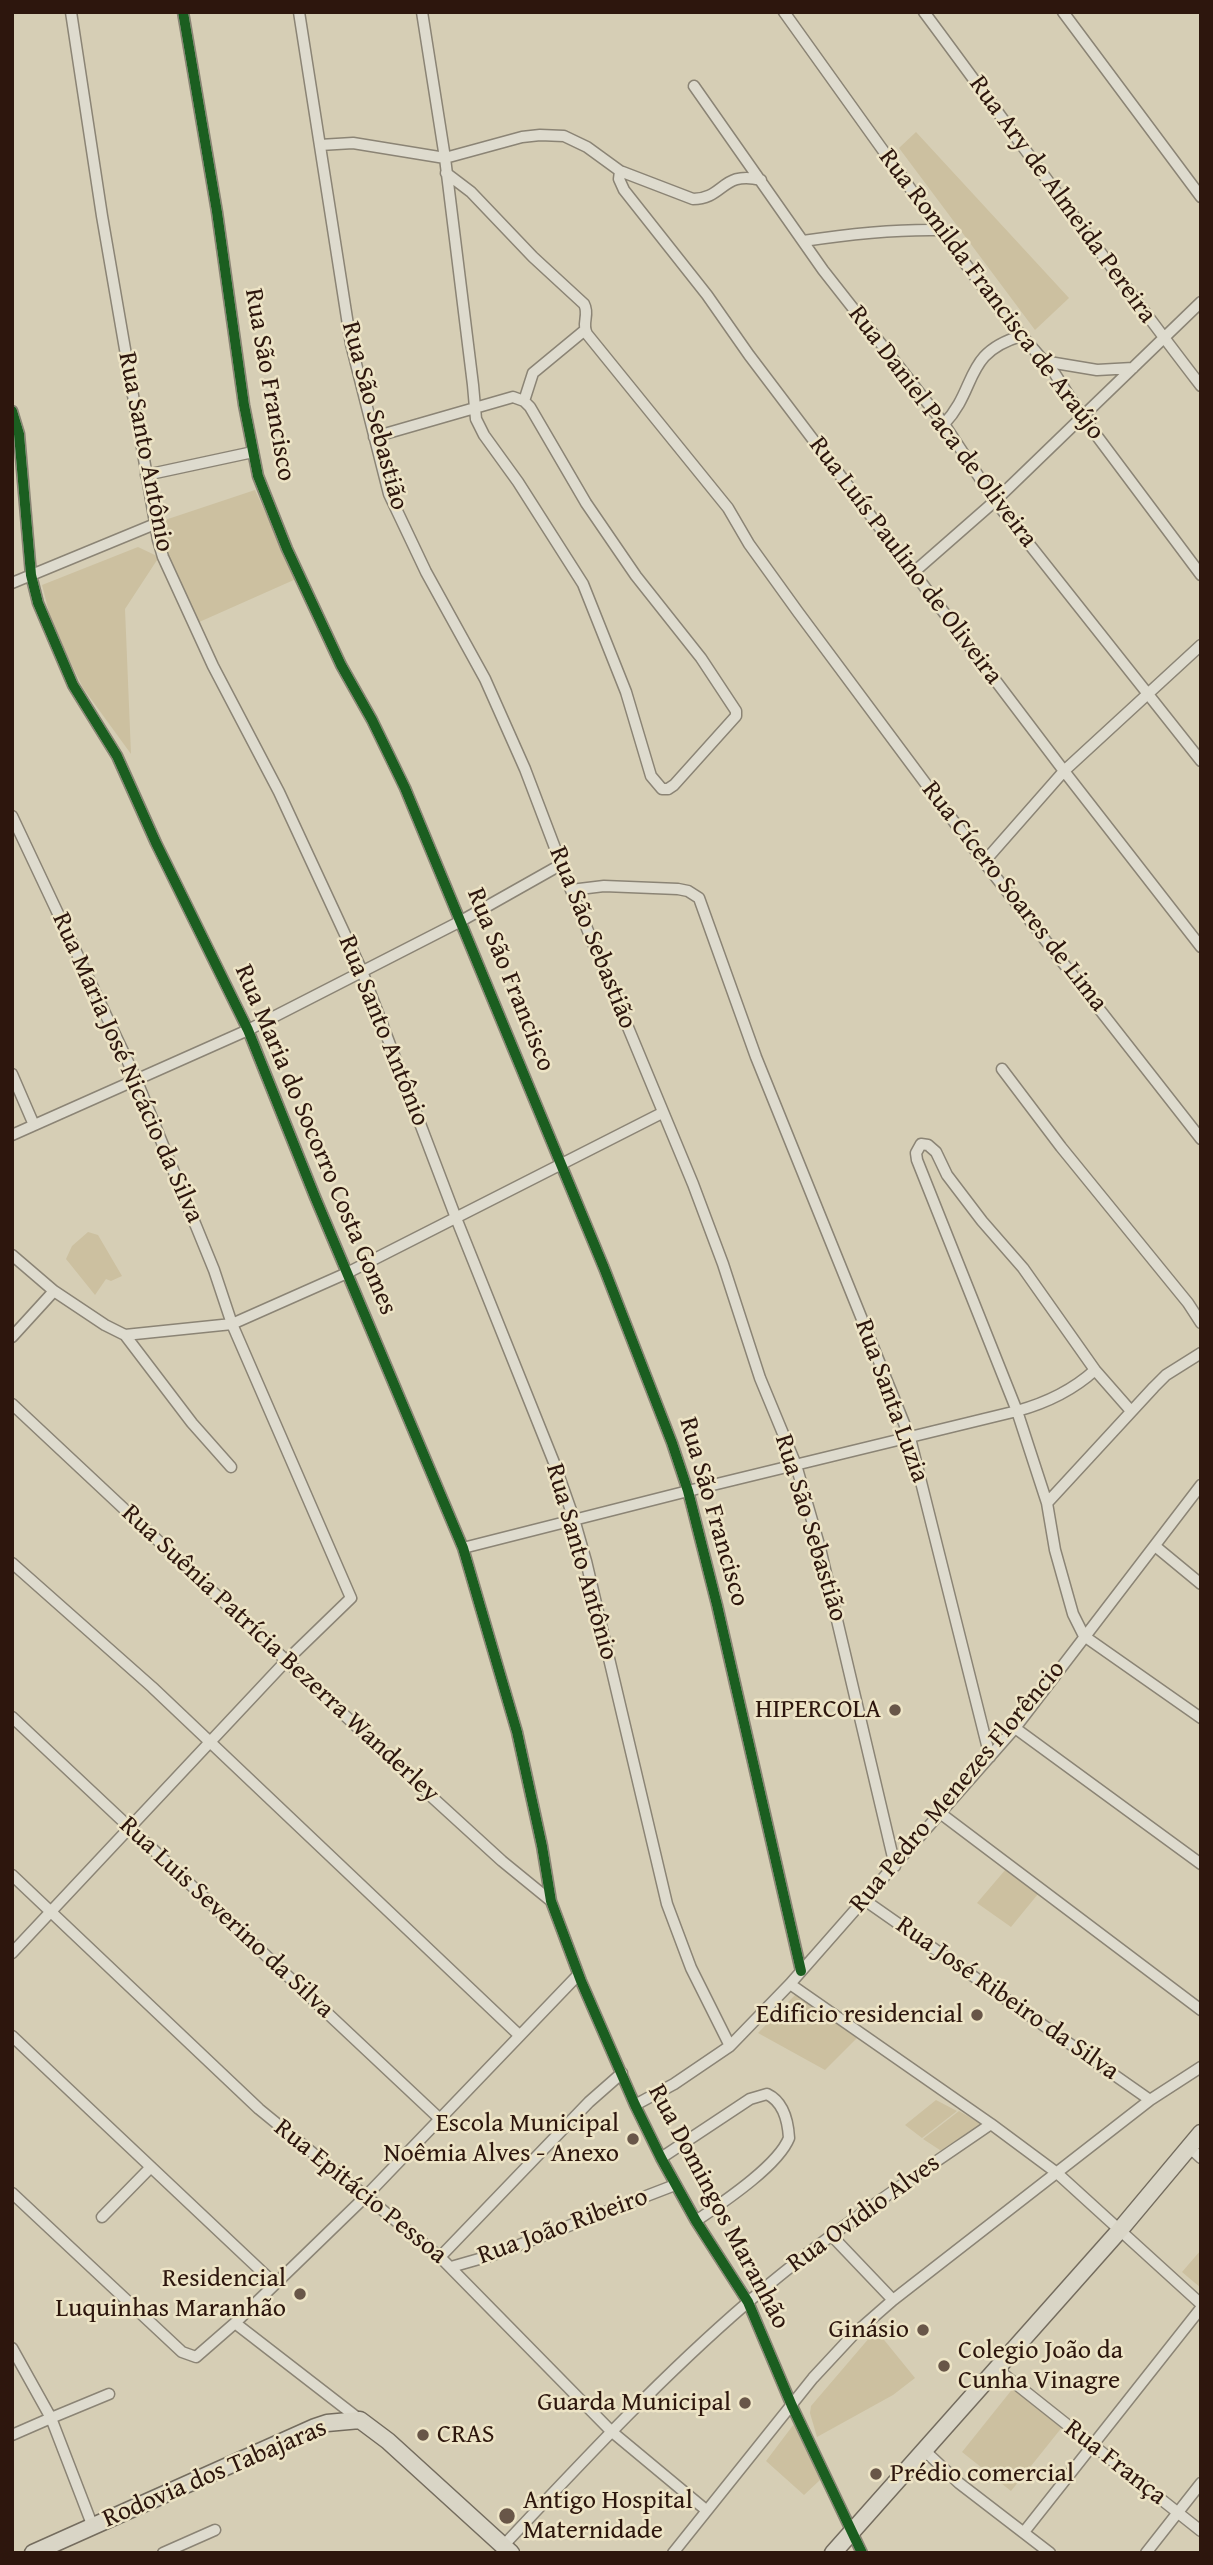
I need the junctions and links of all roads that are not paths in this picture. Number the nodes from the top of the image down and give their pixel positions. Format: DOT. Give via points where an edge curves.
graph roads {
  1 [pos="71,12"];
  2 [pos="183,12"];
  3 [pos="299,12"];
  4 [pos="422,12"];
  5 [pos="784,12"];
  6 [pos="924,12"];
  7 [pos="1063,12"];
  8 [pos="694,86"];
  9 [pos="320,145"];
  10 [pos="445,158"];
  11 [pos="620,171"];
  12 [pos="446,173"];
  13 [pos="761,180"];
  14 [pos="1201,197"];
  15 [pos="940,230"];
  16 [pos="803,241"];
  17 [pos="1201,302"];
  18 [pos="585,330"];
  19 [pos="1021,336"];
  20 [pos="1164,338"];
  21 [pos="1042,360"];
  22 [pos="1133,368"];
  23 [pos="1201,386"];
  24 [pos="524,401"];
  25 [pos="474,408"];
  26 [pos="12,411"];
  27 [pos="1082,416"];
  28 [pos="944,424"];
  29 [pos="374,437"];
  30 [pos="253,452"];
  31 [pos="146,475"];
  32 [pos="995,501"];
  33 [pos="155,524"];
  34 [pos="914,572"];
  35 [pos="31,575"];
  36 [pos="1201,575"];
  37 [pos="12,583"];
  38 [pos="1201,645"];
  39 [pos="1149,695"];
  40 [pos="1201,761"];
  41 [pos="1064,771"];
  42 [pos="12,816"];
  43 [pos="984,862"];
  44 [pos="562,864"];
  45 [pos="571,890"];
  46 [pos="461,921"];
  47 [pos="1201,947"];
  48 [pos="362,971"];
  49 [pos="248,1030"];
  50 [pos="1002,1069"];
  51 [pos="12,1074"];
  52 [pos="136,1079"];
  53 [pos="662,1113"];
  54 [pos="34,1125"];
  55 [pos="12,1135"];
  56 [pos="1201,1139"];
  57 [pos="561,1164"];
  58 [pos="456,1218"];
  59 [pos="12,1255"];
  60 [pos="347,1273"];
  61 [pos="54,1291"];
  62 [pos="1201,1323"];
  63 [pos="232,1324"];
  64 [pos="125,1335"];
  65 [pos="12,1337"];
  66 [pos="1201,1353"];
  67 [pos="1095,1370"];
  68 [pos="12,1404"];
  69 [pos="1017,1411"];
  70 [pos="1131,1411"];
  71 [pos="910,1438"];
  72 [pos="796,1465"];
  73 [pos="231,1467"];
  74 [pos="1201,1485"];
  75 [pos="688,1490"];
  76 [pos="1047,1503"];
  77 [pos="574,1519"];
  78 [pos="1155,1546"];
  79 [pos="463,1548"];
  80 [pos="12,1563"];
  81 [pos="1201,1584"];
  82 [pos="1084,1636"];
  83 [pos="287,1660"];
  84 [pos="12,1717"];
  85 [pos="1201,1718"];
  86 [pos="1015,1728"];
  87 [pos="210,1742"];
  88 [pos="990,1757"];
  89 [pos="940,1813"];
  90 [pos="131,1828"];
  91 [pos="1201,1864"];
  92 [pos="895,1866"];
  93 [pos="12,1875"];
  94 [pos="863,1899"];
  95 [pos="551,1901"];
  96 [pos="52,1911"];
  97 [pos="12,1953"];
  98 [pos="801,1971"];
  99 [pos="578,1975"];
  100 [pos="790,1983"];
  101 [pos="1201,2010"];
  102 [pos="519,2035"];
  103 [pos="12,2036"];
  104 [pos="730,2046"];
  105 [pos="1201,2067"];
  106 [pos="622,2073"];
  107 [pos="1150,2099"];
  108 [pos="635,2105"];
  109 [pos="440,2119"];
  110 [pos="991,2123"];
  111 [pos="1201,2133"];
  112 [pos="1195,2152"];
  113 [pos="660,2158"];
  114 [pos="151,2167"];
  115 [pos="1057,2173"];
  116 [pos="675,2185"];
  117 [pos="12,2193"];
  118 [pos="365,2197"];
  119 [pos="102,2217"];
  120 [pos="696,2221"];
  121 [pos="1119,2231"];
  122 [pos="831,2235"];
  123 [pos="440,2257"];
  124 [pos="451,2267"];
  125 [pos="275,2284"];
  126 [pos="893,2301"];
  127 [pos="748,2302"];
  128 [pos="1201,2306"];
  129 [pos="235,2323"];
  130 [pos="12,2348"];
  131 [pos="997,2369"];
  132 [pos="109,2394"];
  133 [pos="792,2406"];
  134 [pos="51,2418"];
  135 [pos="360,2420"];
  136 [pos="611,2431"];
  137 [pos="12,2435"];
  138 [pos="1092,2445"];
  139 [pos="925,2451"];
  140 [pos="1201,2483"];
  141 [pos="706,2510"];
  142 [pos="1177,2512"];
  143 [pos="93,2527"];
  144 [pos="215,2530"];
  145 [pos="853,2531"];
  146 [pos="1201,2531"];
  147 [pos="1024,2532"];
  148 [pos="507,2549"];
  149 [pos="33,2553"];
  150 [pos="163,2553"];
  151 [pos="673,2553"];
  152 [pos="833,2553"];
  153 [pos="862,2553"];
  154 [pos="1050,2553"];
  155 [pos="1146,2553"];
  1 -- 31 [label="street, Rua Santo Antônio"];
  2 -- 30 [label="street, Rua São Francisco"];
  3 -- 9 [label="street, Rua São Sebastião"];
  4 -- 10 [label="street"];
  5 -- 15 [label="street, Rua Romilda Francisca de Araújo"];
  6 -- 20 [label="street, Rua Ary de Almeida Pereira"];
  7 -- 14 [label="street"];
  8 -- 13 [label="street, Rua Daniel Paca de Oliveira"];
  9 -- 10 [label="street" via="353,143"];
  9 -- 29 [label="street, Rua São Sebastião" via="351,344"];
  10 -- 11 [label="street" via="523,137 554,135 571,138"];
  10 -- 12 [label="street"];
  11 -- 13 [label="street" via="693,199 738,177"];
  11 -- 34 [label="street, Rua Luís Paulino de Oliveira" via="624,190"];
  12 -- 18 [label="street" via="579,298 587,312"];
  12 -- 25 [label="street"];
  13 -- 16 [label="street, Rua Daniel Paca de Oliveira"];
  15 -- 16 [label="street"];
  15 -- 19 [label="street, Rua Romilda Francisca de Araújo"];
  16 -- 28 [label="street, Rua Daniel Paca de Oliveira"];
  17 -- 20 [label="street"];
  18 -- 24 [label="street" via="533,373"];
  18 -- 43 [label="street, Rua Cícero Soares de Lima" via="728,508"];
  19 -- 21 [label="street, Rua Romilda Francisca de Araújo"];
  19 -- 28 [label="street" via="1000,343 980,361 958,408"];
  20 -- 22 [label="street"];
  20 -- 23 [label="street, Rua Ary de Almeida Pereira"];
  21 -- 22 [label="street" via="1097,370"];
  21 -- 27 [label="street, Rua Romilda Francisca de Araújo"];
  22 -- 27 [label="street"];
  24 -- 25 [label="street" via="513,397"];
  24 -- 25 [label="street" via="611,540 736,712 668,789 660,788 651,776 626,692 583,583 484,435"];
  25 -- 29 [label="street"];
  26 -- 35 [label="street, Rua Maria do Socorro Costa Gomes" via="19,434"];
  27 -- 32 [label="street"];
  27 -- 36 [label="street, Rua Romilda Francisca de Araújo"];
  28 -- 32 [label="street, Rua Daniel Paca de Oliveira"];
  29 -- 44 [label="street, Rua São Sebastião" via="394,506 485,679"];
  30 -- 31 [label="street"];
  30 -- 46 [label="street, Rua São Francisco" via="287,549 405,788"];
  31 -- 33 [label="street, Rua Santo Antônio"];
  32 -- 34 [label="street"];
  32 -- 39 [label="street, Rua Daniel Paca de Oliveira"];
  33 -- 35 [label="street"];
  33 -- 48 [label="street, Rua Santo Antônio" via="163,557 213,666 279,792"];
  34 -- 41 [label="street, Rua Luís Paulino de Oliveira"];
  35 -- 37 [label="street"];
  35 -- 49 [label="street, Rua Maria do Socorro Costa Gomes" via="72,685 117,757"];
  38 -- 39 [label="street"];
  39 -- 40 [label="street, Rua Daniel Paca de Oliveira"];
  39 -- 41 [label="street"];
  41 -- 43 [label="street"];
  41 -- 47 [label="street, Rua Luís Paulino de Oliveira"];
  42 -- 52 [label="street, Rua Maria José Nicácio da Silva"];
  43 -- 56 [label="street, Rua Cícero Soares de Lima"];
  44 -- 45 [label="street, Rua São Sebastião"];
  44 -- 46 [label="street"];
  45 -- 53 [label="street, Rua São Sebastião"];
  45 -- 71 [label="street, Rua Santa Luzia" via="604,886 678,889 699,898 756,1057"];
  46 -- 48 [label="street"];
  46 -- 57 [label="street, Rua São Francisco"];
  48 -- 49 [label="street"];
  48 -- 58 [label="street, Rua Santo Antônio"];
  49 -- 52 [label="street"];
  49 -- 60 [label="street, Rua Maria do Socorro Costa Gomes"];
  50 -- 62 [label="street"];
  51 -- 54 [label="street"];
  52 -- 54 [label="street"];
  52 -- 63 [label="street, Rua Maria José Nicácio da Silva"];
  53 -- 57 [label="street"];
  53 -- 72 [label="street, Rua São Sebastião" via="702,1207 760,1378"];
  54 -- 55 [label="street"];
  57 -- 58 [label="street"];
  57 -- 75 [label="street, Rua São Francisco"];
  58 -- 60 [label="street"];
  58 -- 77 [label="street, Rua Santo Antônio"];
  59 -- 61 [label="street"];
  60 -- 63 [label="street"];
  60 -- 79 [label="street, Rua Maria do Socorro Costa Gomes"];
  61 -- 64 [label="street"];
  61 -- 65 [label="street"];
  63 -- 64 [label="street"];
  63 -- 83 [label="street, Rua Maria José Nicácio da Silva" via="351,1598"];
  64 -- 73 [label="street"];
  66 -- 70 [label="street" via="1166,1375"];
  67 -- 69 [label="street" via="1067,1391"];
  67 -- 69 [label="street" via="1038,1288 947,1175 936,1152 928,1145 918,1146 917,1160"];
  67 -- 70 [label="street"];
  68 -- 83 [label="street, Rua Suênia Patrícia Bezerra Wanderley"];
  69 -- 71 [label="street"];
  69 -- 76 [label="street"];
  70 -- 76 [label="street"];
  71 -- 72 [label="street"];
  71 -- 88 [label="street, Rua Santa Luzia"];
  72 -- 75 [label="street"];
  72 -- 92 [label="street, Rua São Sebastião"];
  74 -- 78 [label="street, Rua Pedro Menezes Florêncio"];
  75 -- 77 [label="street"];
  75 -- 98 [label="street, Rua São Francisco"];
  76 -- 82 [label="street" via="1062,1580"];
  77 -- 79 [label="street"];
  77 -- 104 [label="street, Rua Santo Antônio" via="667,1904 700,1989"];
  78 -- 81 [label="street"];
  78 -- 82 [label="street, Rua Pedro Menezes Florêncio"];
  79 -- 95 [label="street, Rua Maria do Socorro Costa Gomes" via="517,1732"];
  80 -- 87 [label="street"];
  82 -- 85 [label="street"];
  82 -- 86 [label="street, Rua Pedro Menezes Florêncio"];
  83 -- 87 [label="street"];
  83 -- 95 [label="street, Rua Suênia Patrícia Bezerra Wanderley" via="492,1852"];
  84 -- 90 [label="street, Rua Luis Severino da Silva"];
  86 -- 88 [label="street, Rua Pedro Menezes Florêncio"];
  86 -- 91 [label="street"];
  87 -- 90 [label="street"];
  87 -- 102 [label="street"];
  88 -- 89 [label="street, Rua Pedro Menezes Florêncio"];
  89 -- 92 [label="street, Rua Pedro Menezes Florêncio"];
  89 -- 101 [label="street"];
  90 -- 96 [label="street"];
  90 -- 109 [label="street, Rua Luis Severino da Silva"];
  92 -- 94 [label="street, Rua Pedro Menezes Florêncio"];
  93 -- 96 [label="street, Rua Epitácio Pessoa"];
  94 -- 98 [label="street, Rua Pedro Menezes Florêncio"];
  94 -- 107 [label="street, Rua José Ribeiro da Silva"];
  95 -- 99 [label="street, Rua Domingos Maranhão"];
  96 -- 97 [label="street"];
  96 -- 118 [label="street, Rua Epitácio Pessoa" via="243,2094"];
  98 -- 100 [label="street, Rua Pedro Menezes Florêncio"];
  99 -- 102 [label="street"];
  99 -- 106 [label="street, Rua Domingos Maranhão"];
  100 -- 104 [label="street, Rua Pedro Menezes Florêncio"];
  100 -- 110 [label="street"];
  102 -- 109 [label="street"];
  103 -- 114 [label="street"];
  104 -- 108 [label="street, Rua Pedro Menezes Florêncio"];
  105 -- 107 [label="street"];
  106 -- 108 [label="street, Rua Domingos Maranhão"];
  106 -- 123 [label="street"];
  107 -- 115 [label="street"];
  108 -- 113 [label="street, Rua Domingos Maranhão"];
  109 -- 118 [label="street"];
  110 -- 115 [label="street"];
  110 -- 122 [label="street, Rua Ovídio Alves"];
  111 -- 112 [label="main road"];
  112 -- 121 [label="main road"];
  113 -- 116 [label="street, Rua Domingos Maranhão"];
  113 -- 120 [label="street" via="750,2099 767,2094 782,2107 789,2138 778,2156"];
  114 -- 119 [label="street"];
  114 -- 125 [label="street"];
  115 -- 121 [label="street"];
  115 -- 126 [label="street"];
  116 -- 120 [label="street, Rua Domingos Maranhão"];
  116 -- 124 [label="street, Rua João Ribeiro"];
  117 -- 129 [label="street" via="187,2355 201,2354"];
  118 -- 123 [label="street, Rua Epitácio Pessoa"];
  118 -- 125 [label="street"];
  120 -- 127 [label="street, Rua Domingos Maranhão"];
  121 -- 128 [label="street"];
  121 -- 131 [label="main road"];
  122 -- 126 [label="street"];
  122 -- 127 [label="street, Rua Ovídio Alves"];
  123 -- 124 [label="street, Rua Epitácio Pessoa"];
  124 -- 136 [label="street, Rua Epitácio Pessoa"];
  125 -- 129 [label="street"];
  126 -- 133 [label="street" via="835,2354"];
  127 -- 133 [label="street, Rua Domingos Maranhão"];
  127 -- 136 [label="street, Rua Ovídio Alves"];
  128 -- 138 [label="street"];
  129 -- 135 [label="street"];
  130 -- 134 [label="street"];
  131 -- 138 [label="street, Rua França"];
  131 -- 139 [label="main road"];
  132 -- 134 [label="street"];
  133 -- 141 [label="street"];
  133 -- 145 [label="street, Rua Domingos Maranhão"];
  134 -- 137 [label="street"];
  134 -- 143 [label="street"];
  135 -- 143 [label="main road, Rodovia dos Tabajaras" via="315,2427"];
  135 -- 148 [label="main road"];
  136 -- 141 [label="street, Rua Epitácio Pessoa"];
  136 -- 148 [label="street, Rua Ovídio Alves"];
  138 -- 142 [label="street, Rua França"];
  138 -- 147 [label="street"];
  139 -- 145 [label="main road"];
  139 -- 147 [label="street"];
  140 -- 142 [label="street"];
  141 -- 151 [label="street"];
  142 -- 146 [label="street, Rua França"];
  142 -- 155 [label="street"];
  143 -- 149 [label="main road, Rodovia dos Tabajaras"];
  144 -- 150 [label="street"];
  145 -- 152 [label="main road"];
  145 -- 153 [label="street, Rua Domingos Maranhão"];
  147 -- 154 [label="street"];
}
